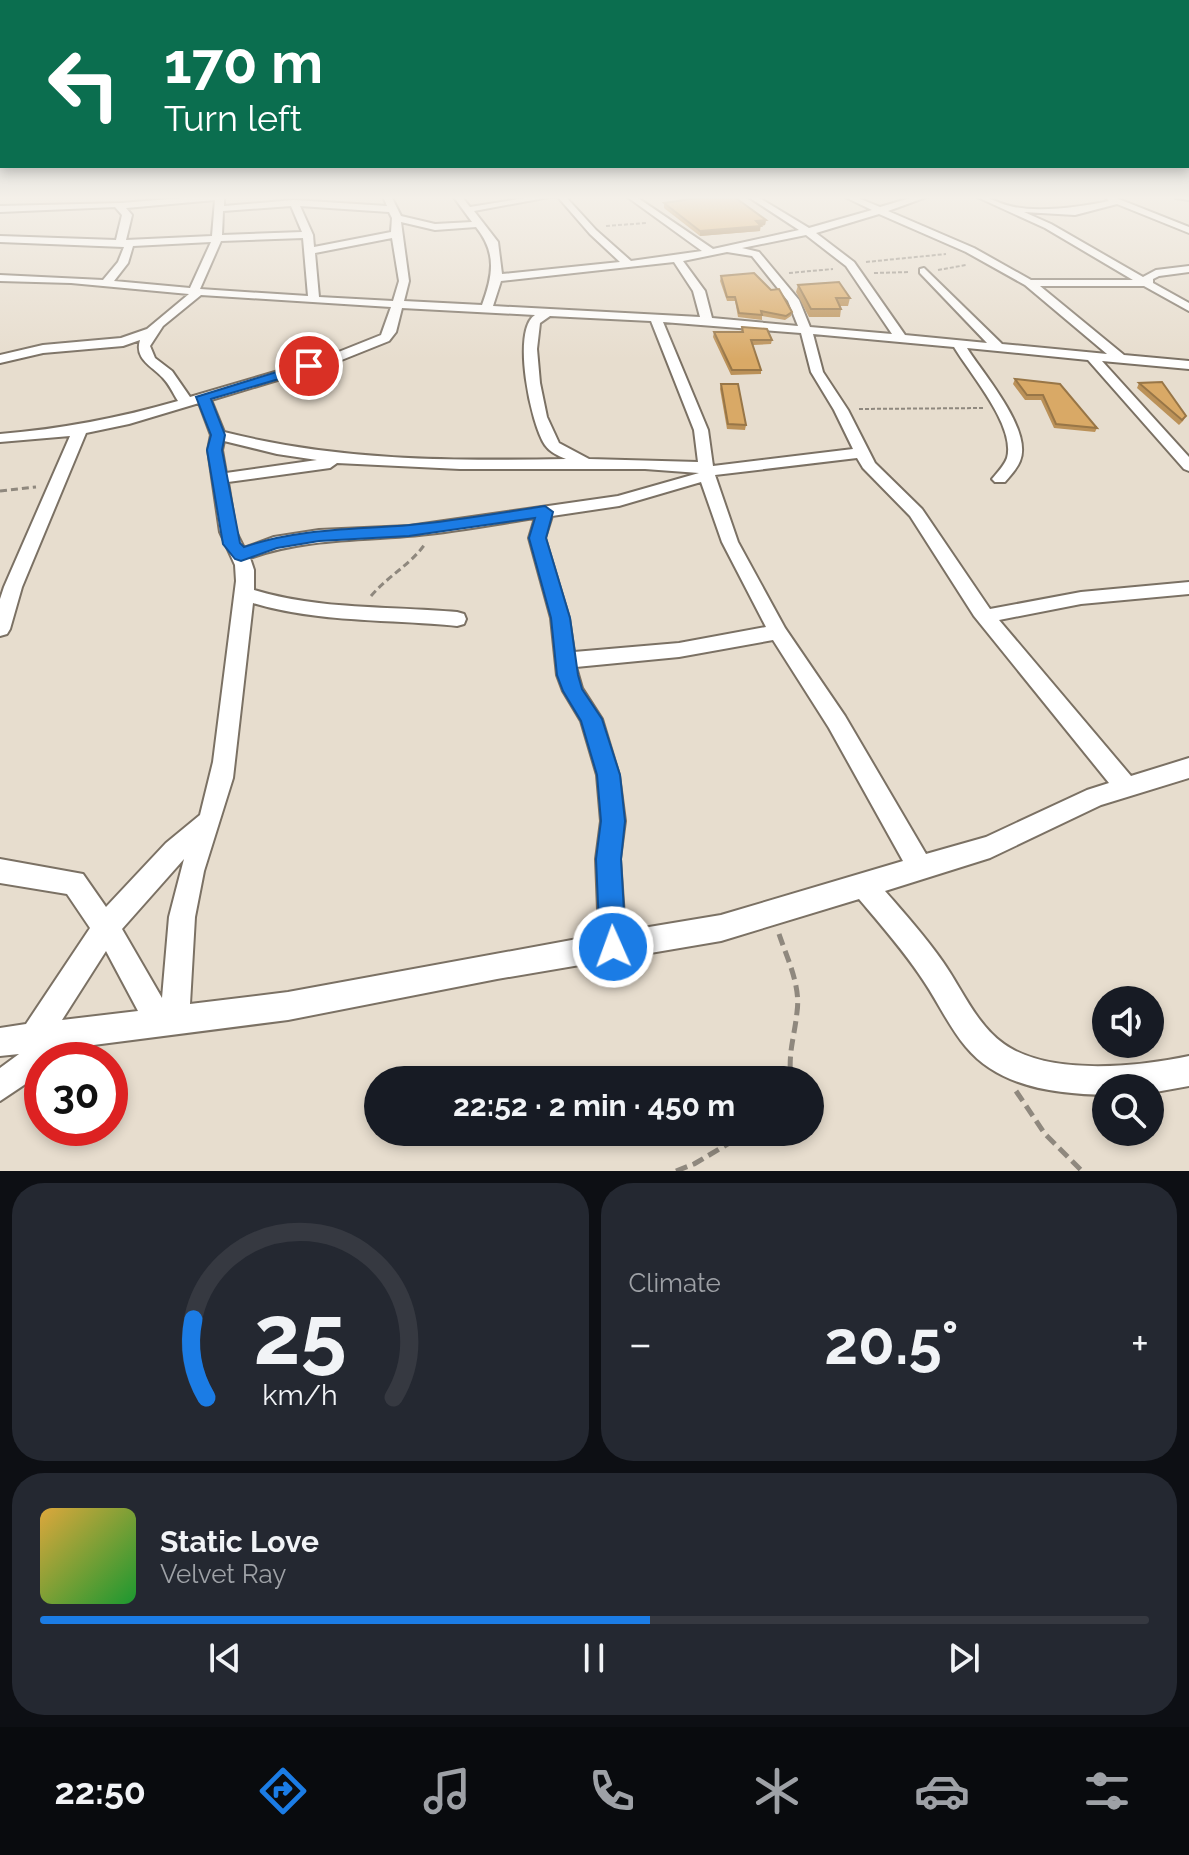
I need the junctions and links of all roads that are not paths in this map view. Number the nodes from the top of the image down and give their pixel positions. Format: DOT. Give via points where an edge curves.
graph roads {
  1 [pos="124,251"];
  2 [pos="149,251"];
  3 [pos="213,251"];
  4 [pos="308,251"];
  5 [pos="399,251"];
  6 [pos="494,251"];
  7 [pos="614,251"];
  8 [pos="719,251"];
  9 [pos="752,251"];
  10 [pos="832,251"];
  11 [pos="971,251"];
  12 [pos="1091,251"];
  13 [pos="711,252"];
  14 [pos="199,253"];
  15 [pos="163,254"];
  16 [pos="212,254"];
  17 [pos="677,259"];
  18 [pos="630,265"];
  19 [pos="1189,269"];
  20 [pos="924,271"];
  21 [pos="0,278"];
  22 [pos="497,278"];
  23 [pos="106,283"];
  24 [pos="1029,283"];
  25 [pos="1148,283"];
  26 [pos="195,292"];
  27 [pos="314,299"];
  28 [pos="397,304"];
  29 [pos="487,308"];
  30 [pos="1189,308"];
  31 [pos="549,312"];
  32 [pos="655,318"];
  33 [pos="707,321"];
  34 [pos="806,331"];
  35 [pos="150,332"];
  36 [pos="900,337"];
  37 [pos="957,342"];
  38 [pos="997,346"];
  39 [pos="1091,354"];
  40 [pos="1120,358"];
  41 [pos="0,359"];
  42 [pos="1189,365"];
  43 [pos="173,385"];
  44 [pos="195,400"];
  45 [pos="152,412"];
  46 [pos="79,431"];
  47 [pos="218,435"];
  48 [pos="0,438"];
  49 [pos="861,453"];
  50 [pos="352,460"];
  51 [pos="587,463"];
  52 [pos="1189,466"];
  53 [pos="707,471"];
  54 [pos="220,478"];
  55 [pos="1000,479"];
  56 [pos="545,512"];
  57 [pos="241,555"];
  58 [pos="1189,588"];
  59 [pos="244,594"];
  60 [pos="986,616"];
  61 [pos="457,619"];
  62 [pos="0,629"];
  63 [pos="778,632"];
  64 [pos="565,660"];
  65 [pos="1189,768"];
  66 [pos="1126,787"];
  67 [pos="208,823"];
  68 [pos="920,867"];
  69 [pos="0,871"];
  70 [pos="864,885"];
  71 [pos="106,927"];
  72 [pos="613,947"];
  73 [pos="168,1023"];
  74 [pos="70,1034"];
  75 [pos="33,1039"];
  76 [pos="0,1042"];
  77 [pos="1189,1071"];
  78 [pos="0,1086"];
  1 -- 23 [label="street" via="123,263"];
  2 -- 15 [label="street"];
  3 -- 16 [label="street"];
  4 -- 27 [label="street"];
  5 -- 28 [label="street" via="404,281"];
  6 -- 22 [label="street"];
  7 -- 18 [label="street"];
  8 -- 13 [label="street"];
  9 -- 34 [label="street" via="793,300"];
  10 -- 36 [label="street" via="852,266"];
  11 -- 24 [label="street"];
  12 -- 25 [label="street"];
  13 -- 17 [label="street"];
  14 -- 16 [label="street"];
  16 -- 26 [label="street"];
  17 -- 18 [label="street"];
  17 -- 33 [label="street" via="699,291"];
  18 -- 22 [label="street"];
  19 -- 25 [label="street" via="1156,273"];
  20 -- 38 [label="street"];
  21 -- 23 [label="street"];
  22 -- 29 [label="street"];
  23 -- 26 [label="street"];
  24 -- 25 [label="street"];
  24 -- 40 [label="street"];
  25 -- 30 [label="street"];
  26 -- 27 [label="street"];
  26 -- 35 [label="street"];
  27 -- 28 [label="street"];
  28 -- 29 [label="street"];
  28 -- 44 [label="street" via="390,332 377,342"];
  29 -- 31 [label="street"];
  31 -- 32 [label="street"];
  31 -- 51 [label="street" via="534,321 531,332 540,416 550,442"];
  32 -- 33 [label="street"];
  32 -- 53 [label="street" via="701,430"];
  33 -- 34 [label="street"];
  34 -- 36 [label="street"];
  34 -- 49 [label="street" via="812,360"];
  35 -- 41 [label="street" via="123,342 43,349"];
  35 -- 43 [label="street" via="145,353"];
  36 -- 37 [label="street"];
  37 -- 38 [label="street"];
  37 -- 55 [label="street" via="999,407 1015,445 1014,459"];
  38 -- 39 [label="street"];
  39 -- 40 [label="street"];
  39 -- 52 [label="street"];
  40 -- 42 [label="street"];
  43 -- 44 [label="street"];
  43 -- 45 [label="street"];
  44 -- 45 [label="street"];
  44 -- 47 [label="street"];
  45 -- 46 [label="street"];
  46 -- 48 [label="street"];
  46 -- 62 [label="street"];
  47 -- 50 [label="street"];
  47 -- 54 [label="street"];
  49 -- 53 [label="street"];
  49 -- 60 [label="street" via="916,513"];
  50 -- 51 [label="street" via="484,466"];
  50 -- 54 [label="street"];
  51 -- 53 [label="street"];
  53 -- 56 [label="street" via="619,501"];
  53 -- 63 [label="street" via="730,542"];
  54 -- 57 [label="street" via="232,544"];
  56 -- 57 [label="street" via="438,527 319,535"];
  56 -- 64 [label="street" via="537,538 560,618"];
  57 -- 59 [label="street"];
  58 -- 60 [label="street" via="1081,598"];
  59 -- 61 [label="street" via="297,610"];
  59 -- 67 [label="street" via="227,748"];
  60 -- 66 [label="street"];
  63 -- 64 [label="street" via="679,650"];
  63 -- 68 [label="street"];
  64 -- 72 [label="street" via="608,775"];
  65 -- 66 [label="street"];
  66 -- 68 [label="street" via="990,847"];
  67 -- 71 [label="street"];
  67 -- 73 [label="street" via="179,928"];
  68 -- 70 [label="street"];
  69 -- 71 [label="street" via="74,883"];
  70 -- 72 [label="street" via="721,928"];
  70 -- 77 [label="street" via="933,970 970,1033 996,1057 1056,1076 1110,1082"];
  71 -- 73 [label="street"];
  71 -- 75 [label="street"];
  72 -- 73 [label="street"];
  73 -- 74 [label="street"];
  74 -- 75 [label="street"];
  74 -- 78 [label="street"];
  75 -- 76 [label="street"];
}
